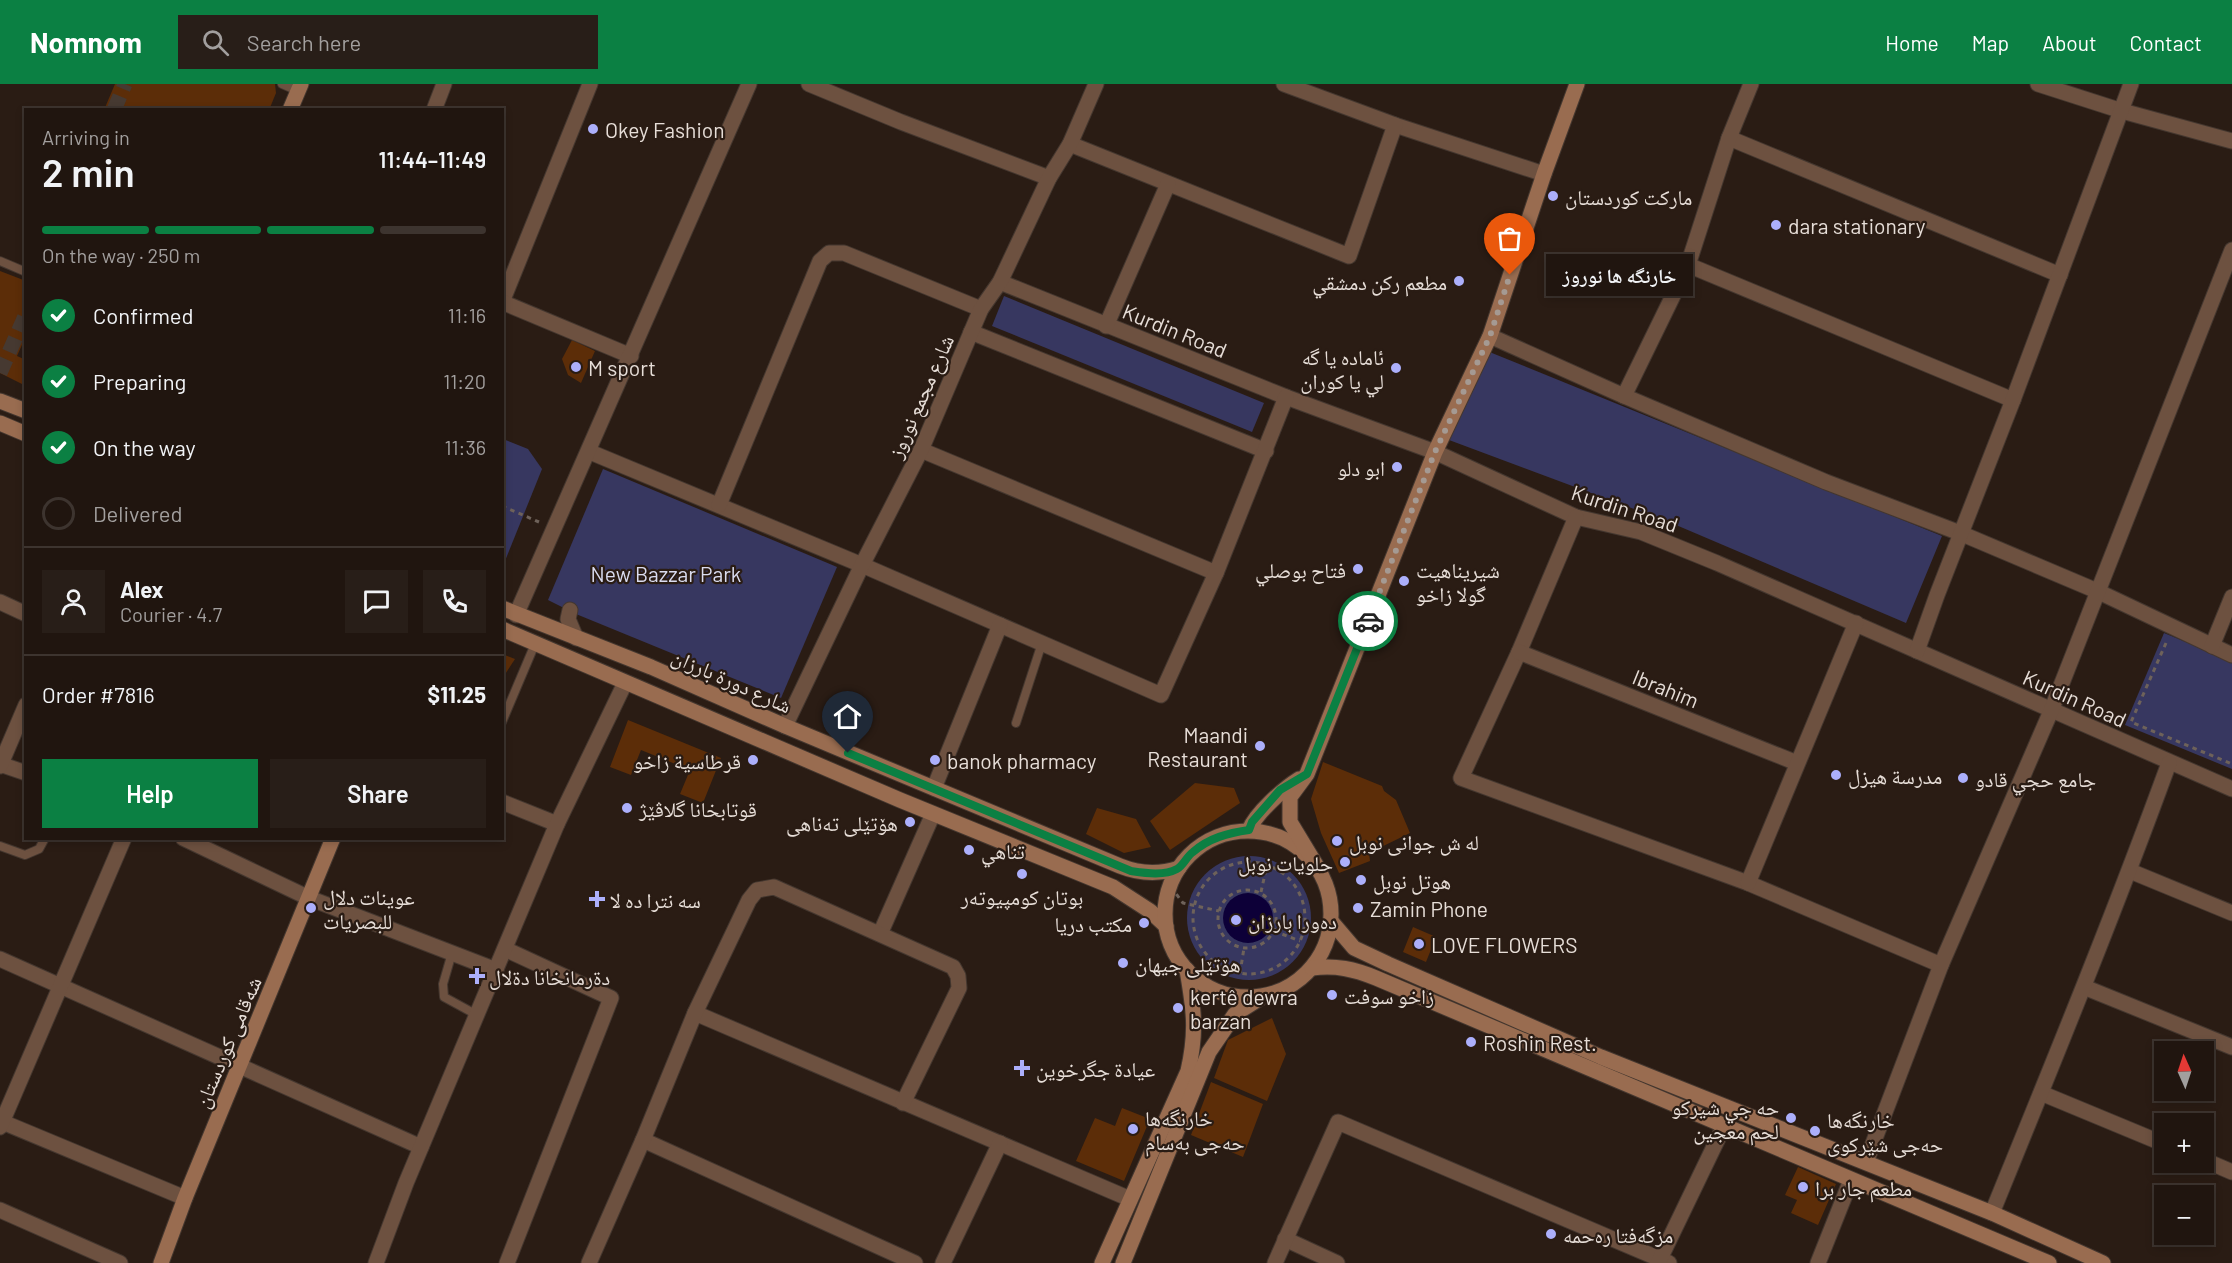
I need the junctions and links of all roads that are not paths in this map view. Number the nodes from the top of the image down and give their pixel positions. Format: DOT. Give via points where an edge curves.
graph roads {
  1 [pos="282,84"];
  2 [pos="444,84"];
  3 [pos="590,84"];
  4 [pos="749,84"];
  5 [pos="1096,84"];
  6 [pos="1284,84"];
  7 [pos="1577,84"];
  8 [pos="1751,84"];
  9 [pos="2038,84"];
  10 [pos="2131,84"];
  11 [pos="817,85"];
  12 [pos="300,87"];
  13 [pos="291,108"];
  14 [pos="435,108"];
  15 [pos="2122,111"];
  16 [pos="1395,125"];
  17 [pos="1729,138"];
  18 [pos="2232,141"];
  19 [pos="1070,144"];
  20 [pos="1544,174"];
  21 [pos="1049,178"];
  22 [pos="1168,183"];
  23 [pos="2232,250"];
  24 [pos="0,261"];
  25 [pos="1688,265"];
  26 [pos="24,271"];
  27 [pos="2060,275"];
  28 [pos="1000,282"];
  29 [pos="504,297"];
  30 [pos="504,303"];
  31 [pos="981,309"];
  32 [pos="1106,326"];
  33 [pos="970,332"];
  34 [pos="1490,336"];
  35 [pos="631,356"];
  36 [pos="1624,396"];
  37 [pos="1286,397"];
  38 [pos="2013,400"];
  39 [pos="0,401"];
  40 [pos="24,410"];
  41 [pos="0,423"];
  42 [pos="24,433"];
  43 [pos="921,450"];
  44 [pos="1266,451"];
  45 [pos="590,452"];
  46 [pos="1435,452"];
  47 [pos="719,505"];
  48 [pos="1576,517"];
  49 [pos="1960,533"];
  50 [pos="862,565"];
  51 [pos="1216,573"];
  52 [pos="2097,591"];
  53 [pos="2232,597"];
  54 [pos="0,602"];
  55 [pos="570,610"];
  56 [pos="509,611"];
  57 [pos="24,613"];
  58 [pos="1856,623"];
  59 [pos="1000,625"];
  60 [pos="504,630"];
  61 [pos="576,638"];
  62 [pos="1042,643"];
  63 [pos="535,644"];
  64 [pos="2212,646"];
  65 [pos="1917,651"];
  66 [pos="1519,652"];
  67 [pos="2232,655"];
  68 [pos="625,683"];
  69 [pos="24,710"];
  70 [pos="2051,711"];
  71 [pos="504,717"];
  72 [pos="1016,723"];
  73 [pos="785,726"];
  74 [pos="1797,763"];
  75 [pos="2169,763"];
  76 [pos="0,765"];
  77 [pos="24,772"];
  78 [pos="1307,774"];
  79 [pos="934,788"];
  80 [pos="2232,789"];
  81 [pos="504,803"];
  82 [pos="933,814"];
  83 [pos="557,824"];
  84 [pos="1249,830"];
  85 [pos="44,840"];
  86 [pos="123,840"];
  87 [pos="187,840"];
  88 [pos="332,840"];
  89 [pos="0,846"];
  90 [pos="1316,865"];
  91 [pos="1179,868"];
  92 [pos="2130,872"];
  93 [pos="1748,883"];
  94 [pos="309,898"];
  95 [pos="2232,913"];
  96 [pos="1331,921"];
  97 [pos="1166,926"];
  98 [pos="880,934"];
  99 [pos="505,949"];
  100 [pos="452,953"];
  101 [pos="0,959"];
  102 [pos="1941,964"];
  103 [pos="1312,968"];
  104 [pos="496,970"];
  105 [pos="1187,970"];
  106 [pos="59,987"];
  107 [pos="2084,987"];
  108 [pos="1266,995"];
  109 [pos="695,1013"];
  110 [pos="477,1015"];
  111 [pos="2232,1047"];
  112 [pos="241,1066"];
  113 [pos="2041,1093"];
  114 [pos="903,1103"];
  115 [pos="1,1123"];
  116 [pos="1724,1126"];
  117 [pos="643,1140"];
  118 [pos="2154,1140"];
  119 [pos="1000,1143"];
  120 [pos="421,1147"];
  121 [pos="1866,1162"];
  122 [pos="2214,1164"];
  123 [pos="2232,1172"];
  124 [pos="1851,1179"];
  125 [pos="184,1198"];
  126 [pos="1130,1199"];
  127 [pos="0,1210"];
  128 [pos="1992,1212"];
  129 [pos="1285,1239"];
  130 [pos="1662,1262"];
  131 [pos="120,1263"];
  132 [pos="162,1263"];
  133 [pos="376,1263"];
  134 [pos="507,1263"];
  135 [pos="589,1263"];
  136 [pos="915,1263"];
  137 [pos="943,1263"];
  138 [pos="1102,1263"];
  139 [pos="1123,1263"];
  140 [pos="1275,1263"];
  141 [pos="1337,1263"];
  142 [pos="1818,1263"];
  143 [pos="2049,1263"];
  144 [pos="2103,1263"];
  1 -- 12 [label="lane"];
  2 -- 14 [label="street"];
  3 -- 29 [label="street"];
  4 -- 35 [label="street"];
  5 -- 19 [label="street, شارع مجمع نوروز"];
  6 -- 16 [label="street"];
  7 -- 20 [label="main road"];
  8 -- 17 [label="street"];
  9 -- 15 [label="street"];
  10 -- 15 [label="street"];
  11 -- 21 [label="street" via="901,122"];
  12 -- 13 [label="main road"];
  15 -- 18 [label="street"];
  15 -- 27 [label="street"];
  16 -- 20 [label="street"];
  16 -- 22 [label="street" via="1349,256"];
  17 -- 25 [label="street"];
  17 -- 27 [label="street"];
  19 -- 21 [label="street, شارع مجمع نوروز"];
  19 -- 22 [label="street"];
  20 -- 34 [label="main road"];
  21 -- 28 [label="street, شارع مجمع نوروز"];
  22 -- 32 [label="street"];
  23 -- 52 [label="street"];
  24 -- 26 [label="lane"];
  25 -- 36 [label="street"];
  25 -- 38 [label="street"];
  27 -- 38 [label="street"];
  28 -- 31 [label="street, شارع مجمع نوروز"];
  28 -- 32 [label="street, Kurdin Road"];
  30 -- 35 [label="street"];
  31 -- 33 [label="street, شارع مجمع نوروز"];
  31 -- 47 [label="street" via="844,253 829,253 820,261"];
  32 -- 37 [label="street, Kurdin Road"];
  33 -- 43 [label="street, شارع مجمع نوروز"];
  33 -- 44 [label="street"];
  34 -- 36 [label="street"];
  34 -- 46 [label="main road"];
  35 -- 45 [label="street"];
  36 -- 49 [label="street" via="1826,482"];
  37 -- 44 [label="street"];
  37 -- 46 [label="street, Kurdin Road"];
  38 -- 49 [label="street"];
  39 -- 40 [label="main road"];
  41 -- 42 [label="main road"];
  43 -- 50 [label="street, شارع مجمع نوروز"];
  43 -- 51 [label="street"];
  44 -- 51 [label="street"];
  45 -- 47 [label="street"];
  45 -- 56 [label="street"];
  46 -- 48 [label="street, Kurdin Road"];
  46 -- 78 [label="main road"];
  47 -- 50 [label="street"];
  48 -- 58 [label="street, Kurdin Road" via="1641,532"];
  48 -- 66 [label="street"];
  49 -- 52 [label="street"];
  49 -- 65 [label="street"];
  50 -- 59 [label="street"];
  50 -- 73 [label="street, شارع مجمع نوروز"];
  51 -- 62 [label="street" via="1161,695"];
  52 -- 64 [label="street"];
  52 -- 70 [label="street"];
  53 -- 64 [label="street"];
  54 -- 57 [label="street"];
  55 -- 61 [label="street" via="568,620"];
  56 -- 61 [label="main road, شارع دورة بارزان"];
  58 -- 65 [label="street, Kurdin Road"];
  58 -- 74 [label="street"];
  59 -- 62 [label="street"];
  59 -- 79 [label="street"];
  60 -- 63 [label="main road, شارع دورة بارزان"];
  61 -- 73 [label="main road, شارع دورة بارزان"];
  62 -- 72 [label="lane"];
  63 -- 68 [label="main road, شارع دورة بارزان"];
  63 -- 71 [label="lane"];
  64 -- 67 [label="street"];
  65 -- 70 [label="street, Kurdin Road"];
  66 -- 74 [label="street, Ibrahim"];
  66 -- 93 [label="street" via="1461,778"];
  68 -- 82 [label="main road, شارع دورة بارزان"];
  68 -- 83 [label="street"];
  69 -- 76 [label="street"];
  70 -- 75 [label="street, Kurdin Road"];
  70 -- 102 [label="street"];
  73 -- 79 [label="main road, شارع دورة بارزان"];
  74 -- 93 [label="street"];
  75 -- 80 [label="street, Kurdin Road"];
  75 -- 92 [label="street"];
  76 -- 77 [label="street"];
  78 -- 84 [label="main road" via="1280,790"];
  78 -- 90 [label="main road" via="1290,797 1290,822"];
  79 -- 91 [label="main road, شارع دورة بارزان" via="1131,871 1155,874"];
  81 -- 83 [label="street"];
  82 -- 97 [label="main road, شارع دورة بارزان" via="1113,887 1150,910"];
  82 -- 98 [label="street"];
  83 -- 99 [label="street"];
  84 -- 90 [label="main road" via="1287,840"];
  84 -- 91 [label="main road" via="1209,840"];
  85 -- 89 [label="lane" via="39,849 25,855"];
  86 -- 106 [label="street"];
  87 -- 94 [label="street"];
  88 -- 94 [label="main road, شەقامی کوردستان"];
  90 -- 96 [label="main road" via="1326,883"];
  91 -- 97 [label="main road" via="1166,901"];
  92 -- 95 [label="street"];
  92 -- 107 [label="street"];
  93 -- 102 [label="street"];
  94 -- 100 [label="street"];
  94 -- 112 [label="main road, شەقامی کوردستان"];
  96 -- 103 [label="main road" via="1322,954"];
  96 -- 121 [label="main road" via="1354,948 1389,964 1601,1057"];
  97 -- 105 [label="main road" via="1175,954"];
  98 -- 109 [label="street" via="774,887 757,890"];
  98 -- 114 [label="street" via="953,967 958,976 954,1000"];
  99 -- 104 [label="street"];
  99 -- 134 [label="street" via="611,998"];
  100 -- 104 [label="street"];
  100 -- 110 [label="lane" via="443,984 444,997"];
  101 -- 106 [label="street"];
  102 -- 121 [label="street"];
  103 -- 108 [label="main road" via="1291,985"];
  103 -- 116 [label="main road" via="1352,968"];
  104 -- 110 [label="street"];
  105 -- 108 [label="main road" via="1222,993"];
  105 -- 126 [label="main road" via="1195,1025 1190,1062"];
  106 -- 112 [label="street"];
  106 -- 115 [label="street"];
  107 -- 111 [label="street"];
  107 -- 113 [label="street"];
  108 -- 139 [label="main road" via="1235,1014 1209,1052"];
  109 -- 114 [label="street"];
  109 -- 117 [label="street"];
  110 -- 120 [label="street"];
  112 -- 120 [label="street"];
  112 -- 125 [label="main road, شەقامی کوردستان"];
  113 -- 118 [label="street"];
  113 -- 128 [label="street"];
  114 -- 119 [label="street"];
  115 -- 125 [label="street"];
  116 -- 124 [label="main road"];
  116 -- 130 [label="street"];
  117 -- 135 [label="street"];
  117 -- 136 [label="street"];
  119 -- 126 [label="street"];
  119 -- 137 [label="street"];
  120 -- 133 [label="street"];
  121 -- 128 [label="main road"];
  122 -- 123 [label="street"];
  124 -- 142 [label="street"];
  124 -- 143 [label="main road"];
  125 -- 132 [label="main road, شەقامی کوردستان"];
  126 -- 138 [label="main road"];
  127 -- 131 [label="street"];
  128 -- 144 [label="main road"];
  129 -- 130 [label="street" via="1338,1122"];
  129 -- 140 [label="street"];
  129 -- 141 [label="street"];
}
